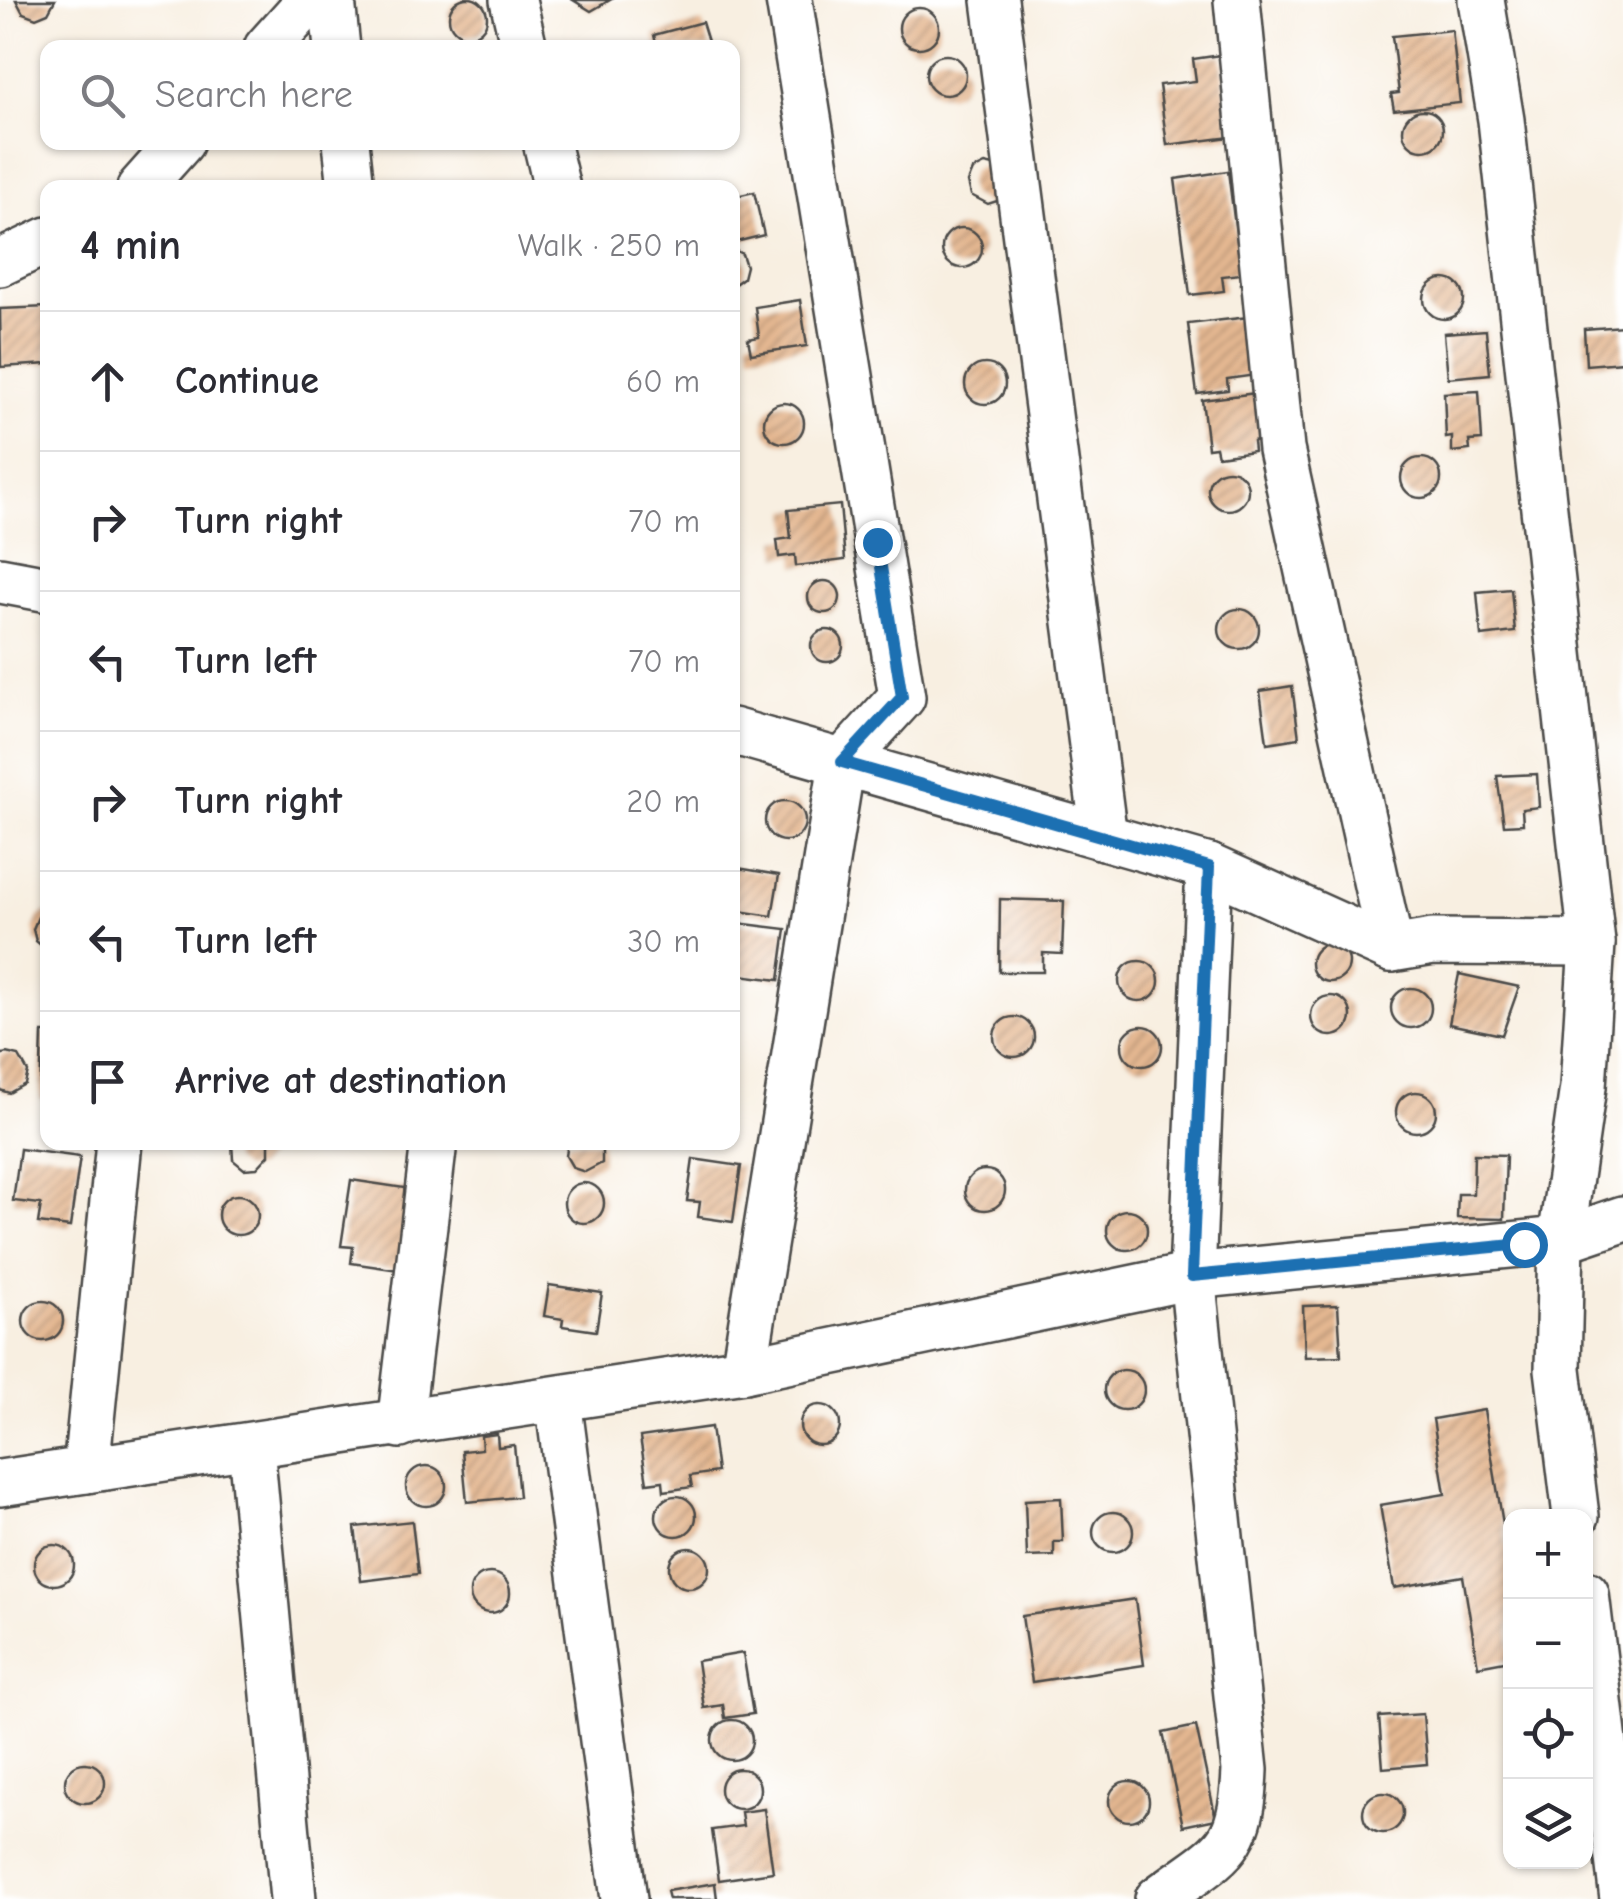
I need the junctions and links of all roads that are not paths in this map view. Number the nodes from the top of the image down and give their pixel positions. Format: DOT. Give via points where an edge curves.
graph roads {
  1 [pos="310,0"];
  2 [pos="332,0"];
  3 [pos="512,0"];
  4 [pos="789,0"];
  5 [pos="995,0"];
  6 [pos="1236,0"];
  7 [pos="1482,0"];
  8 [pos="274,40"];
  9 [pos="335,40"];
  10 [pos="522,40"];
  11 [pos="174,150"];
  12 [pos="347,150"];
  13 [pos="548,150"];
  14 [pos="147,180"];
  15 [pos="350,180"];
  16 [pos="554,180"];
  17 [pos="40,244"];
  18 [pos="0,263"];
  19 [pos="0,580"];
  20 [pos="40,588"];
  21 [pos="740,733"];
  22 [pos="842,762"];
  23 [pos="1104,837"];
  24 [pos="1209,867"];
  25 [pos="1592,943"];
  26 [pos="1390,949"];
  27 [pos="118,1150"];
  28 [pos="433,1150"];
  29 [pos="1623,1218"];
  30 [pos="1560,1240"];
  31 [pos="1192,1276"];
  32 [pos="744,1370"];
  33 [pos="558,1400"];
  34 [pos="400,1425"];
  35 [pos="251,1447"];
  36 [pos="86,1470"];
  37 [pos="0,1483"];
  38 [pos="1575,1509"];
  39 [pos="1587,1599"];
  40 [pos="293,1899"];
  41 [pos="624,1899"];
  42 [pos="1158,1899"];
  43 [pos="1622,1899"];
  1 -- 8 [label="street"];
  2 -- 9 [label="street"];
  3 -- 10 [label="street"];
  4 -- 22 [label="street" via="902,697"];
  5 -- 23 [label="street"];
  6 -- 26 [label="street" via="1281,449"];
  7 -- 25 [label="street"];
  11 -- 14 [label="street"];
  12 -- 15 [label="street"];
  13 -- 16 [label="street"];
  17 -- 18 [label="street"];
  19 -- 20 [label="street"];
  21 -- 22 [label="street"];
  22 -- 23 [label="street"];
  22 -- 32 [label="street"];
  23 -- 24 [label="street"];
  24 -- 26 [label="street"];
  24 -- 31 [label="street"];
  25 -- 26 [label="street" via="1434,942"];
  25 -- 30 [label="street" via="1583,1087"];
  27 -- 36 [label="street"];
  28 -- 34 [label="street"];
  29 -- 30 [label="street"];
  30 -- 31 [label="street"];
  30 -- 38 [label="street" via="1558,1368"];
  31 -- 32 [label="street"];
  31 -- 42 [label="street" via="1245,1770 1243,1816 1228,1846"];
  32 -- 33 [label="street"];
  33 -- 34 [label="street"];
  33 -- 41 [label="street"];
  34 -- 35 [label="street"];
  35 -- 36 [label="street"];
  35 -- 40 [label="street"];
  36 -- 37 [label="street"];
  39 -- 43 [label="street"];
}
